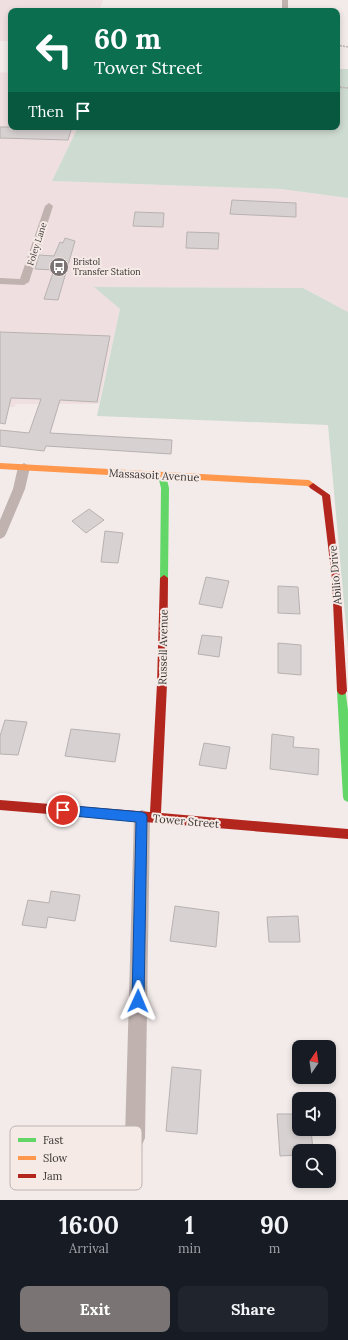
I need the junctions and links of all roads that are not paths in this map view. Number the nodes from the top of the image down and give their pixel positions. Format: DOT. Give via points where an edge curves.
graph roads {
  1 [pos="49,206"];
  2 [pos="0,282"];
  3 [pos="0,466"];
  4 [pos="24,467"];
  5 [pos="162,476"];
  6 [pos="309,483"];
  7 [pos="0,534"];
  8 [pos="348,797"];
  9 [pos="0,805"];
  10 [pos="148,818"];
  11 [pos="348,834"];
  12 [pos="135,1126"];
  1 -- 2 [label="street, Foley Lane" via="24,282"];
  3 -- 4 [label="street, Massasoit Avenue"];
  4 -- 5 [label="street, Massasoit Avenue"];
  4 -- 7 [label="street" via="19,489"];
  5 -- 6 [label="street, Massasoit Avenue"];
  5 -- 10 [label="street, Russell Avenue" via="165,488 162,684"];
  6 -- 8 [label="street, Abilio Drive" via="326,496 336,579"];
  9 -- 10 [label="street, Tower Street"];
  10 -- 11 [label="street, Tower Street"];
  10 -- 12 [label="street, Russell Avenue"];
}
